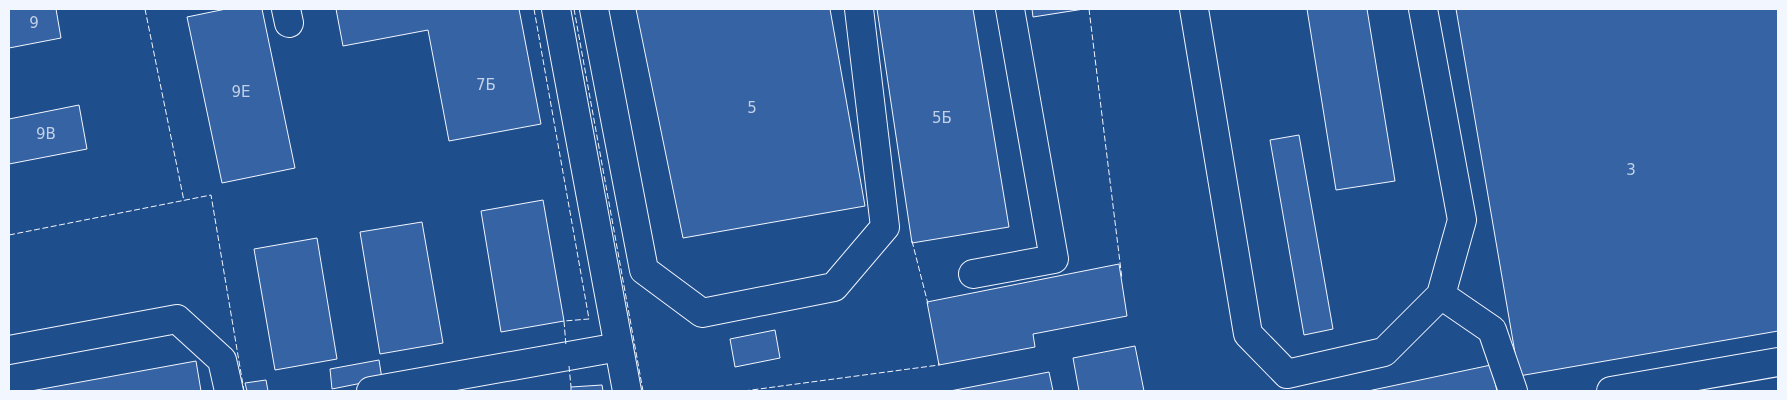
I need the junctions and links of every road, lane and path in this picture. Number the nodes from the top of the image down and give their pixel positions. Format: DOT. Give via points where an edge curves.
graph roads {
  1 [pos="556,9"];
  2 [pos="594,9"];
  3 [pos="859,9"];
  4 [pos="1010,9"];
  5 [pos="1194,9"];
  6 [pos="1423,9"];
  7 [pos="973,274"];
  8 [pos="1441,295"];
  9 [pos="619,347"];
  10 [pos="9,350"];
  11 [pos="1778,362"];
  12 [pos="229,391"];
  13 [pos="371,391"];
  14 [pos="627,391"];
  15 [pos="1514,391"];
  16 [pos="1611,391"];
  1 -- 9 [label="street"];
  2 -- 3 [label="street" via="644,270 702,313 834,287 886,227"];
  4 -- 7 [label="street" via="1054,259"];
  5 -- 8 [label="street" via="1248,334 1287,374 1384,352"];
  6 -- 8 [label="street" via="1462,220"];
  8 -- 15 [label="street" via="1492,330"];
  9 -- 13 [label="street"];
  9 -- 14 [label="street"];
  10 -- 12 [label="street" via="177,319 222,360"];
  11 -- 16 [label="street"];
}
